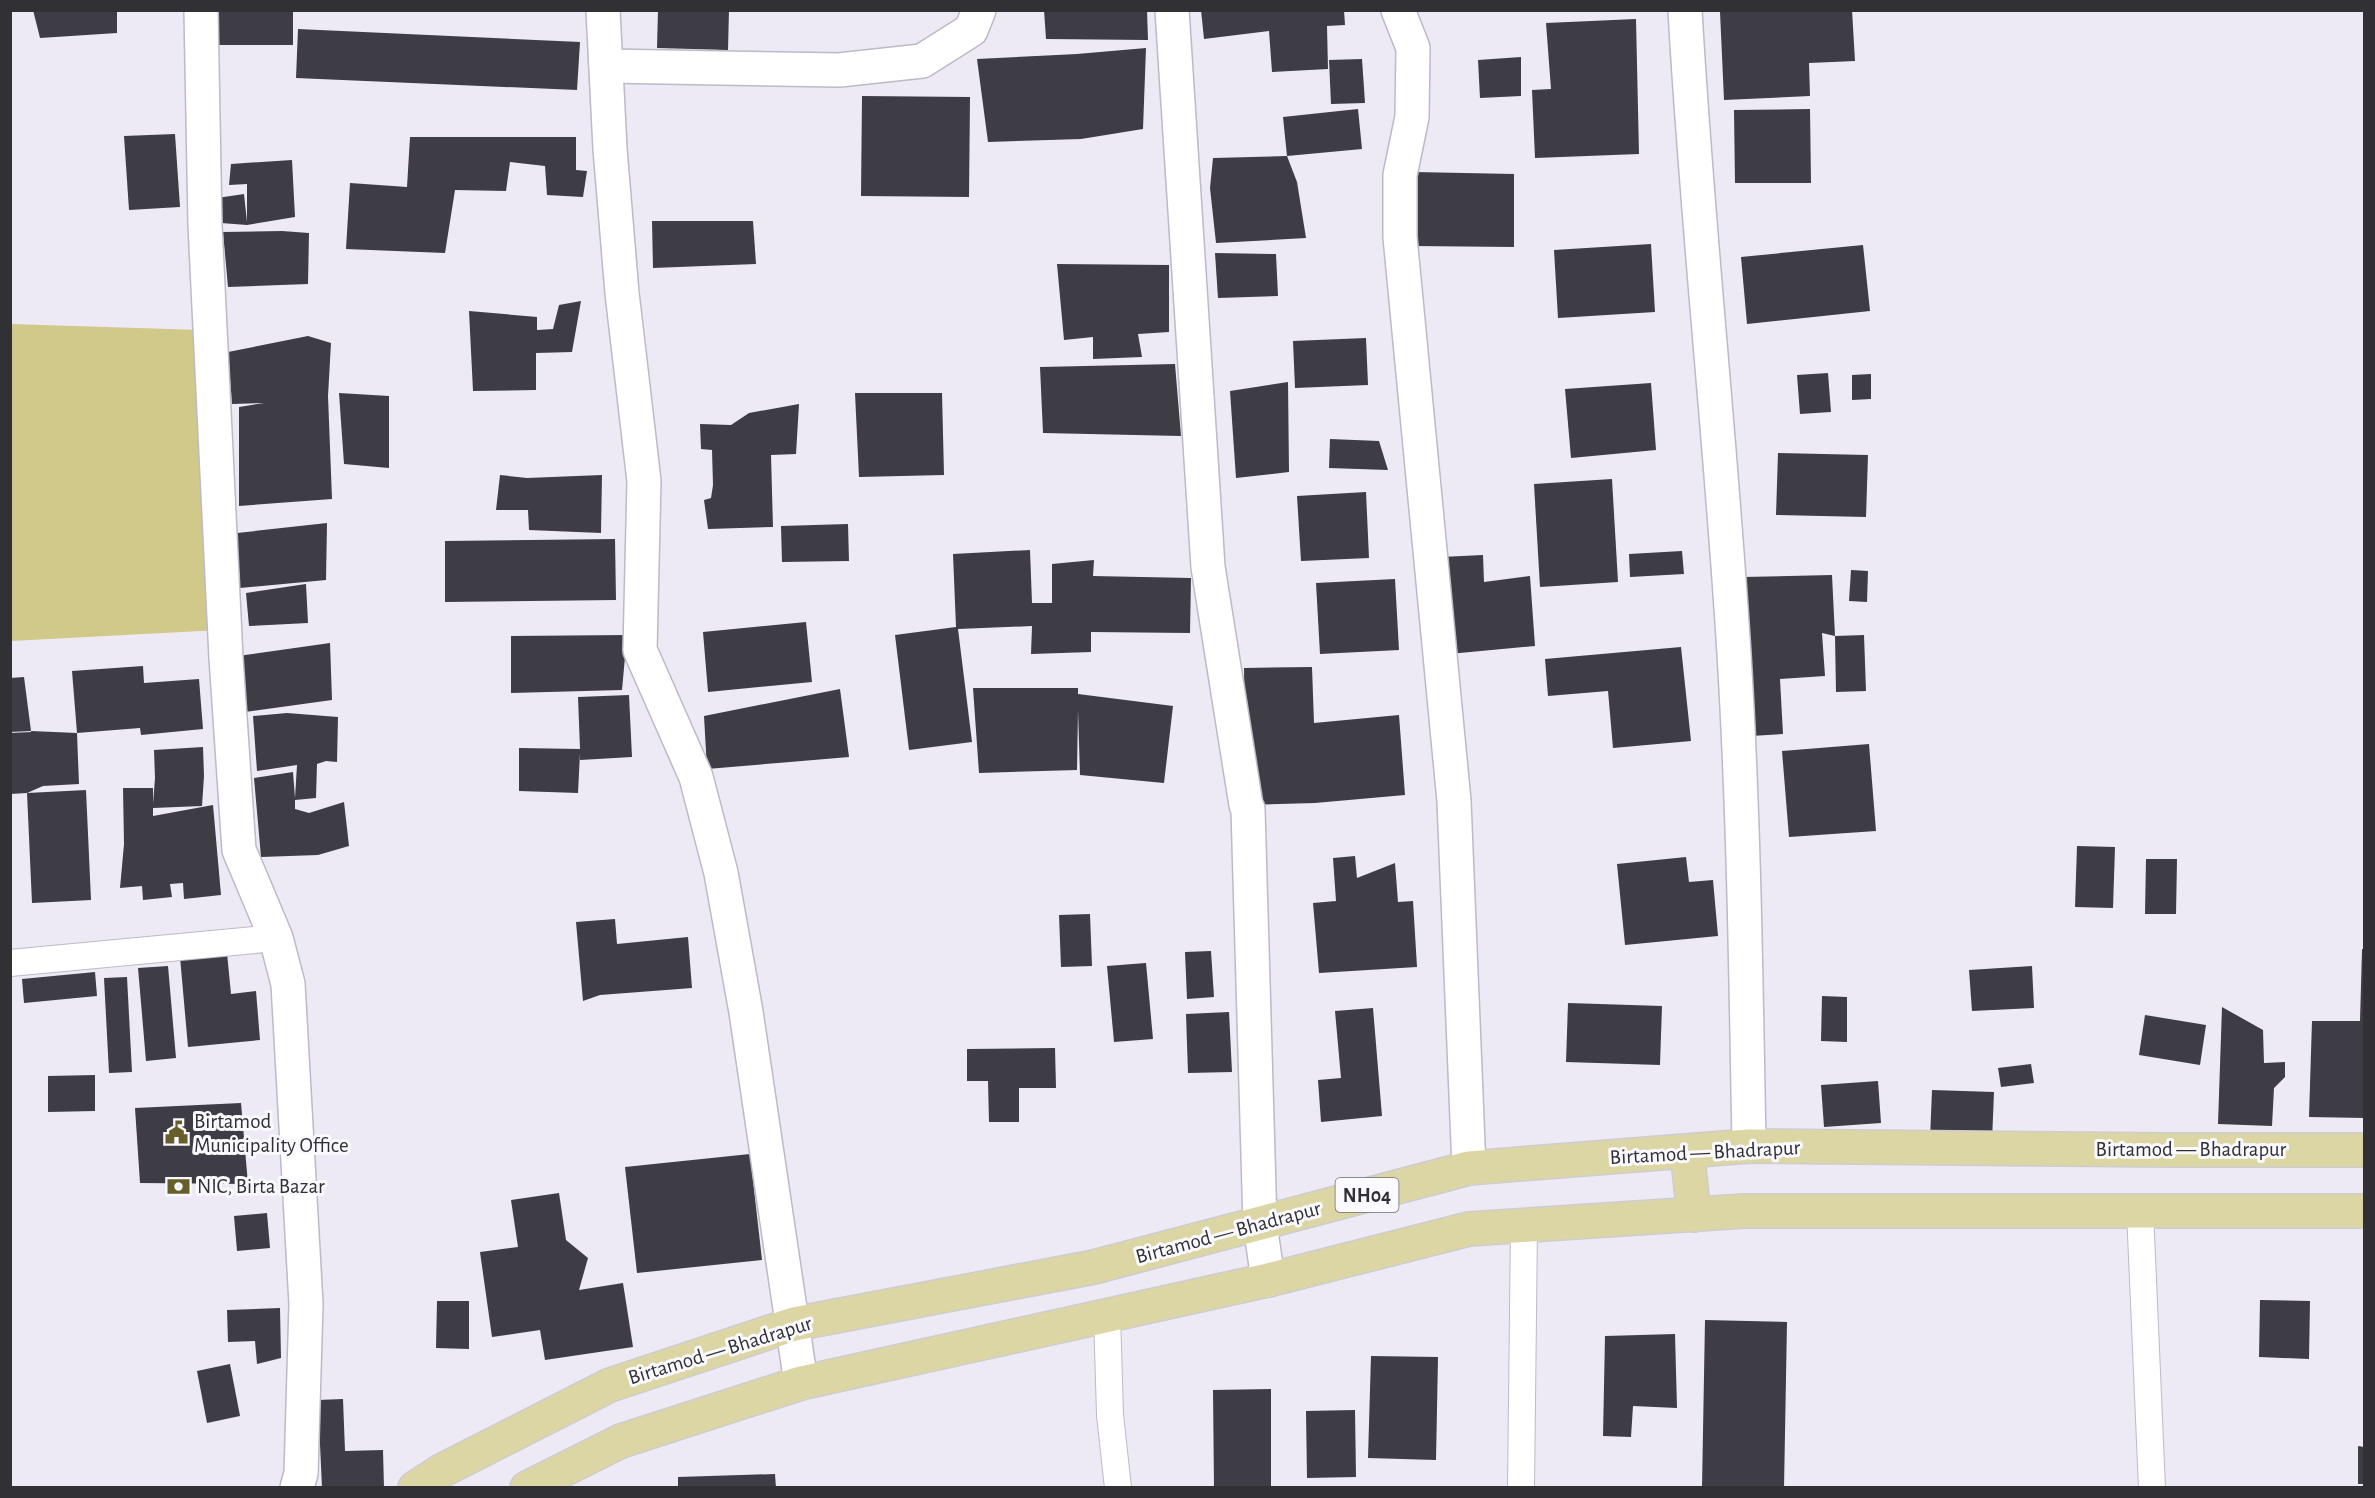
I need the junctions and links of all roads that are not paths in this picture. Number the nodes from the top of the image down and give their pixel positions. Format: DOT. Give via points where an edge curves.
graph roads {
  1 [pos="201,10"];
  2 [pos="603,10"];
  3 [pos="979,10"];
  4 [pos="1173,10"];
  5 [pos="1398,10"];
  6 [pos="1685,10"];
  7 [pos="606,66"];
  8 [pos="276,938"];
  9 [pos="10,963"];
  10 [pos="1749,1146"];
  11 [pos="2364,1150"];
  12 [pos="1687,1151"];
  13 [pos="1469,1168"];
  14 [pos="2140,1211"];
  15 [pos="2364,1211"];
  16 [pos="1694,1215"];
  17 [pos="1260,1224"];
  18 [pos="1524,1226"];
  19 [pos="1268,1280"];
  20 [pos="1107,1314"];
  21 [pos="794,1324"];
  22 [pos="801,1383"];
  23 [pos="297,1488"];
  24 [pos="415,1488"];
  25 [pos="527,1488"];
  26 [pos="1118,1488"];
  27 [pos="1521,1488"];
  28 [pos="2152,1488"];
  1 -- 8 [label="street" via="206,237 238,850"];
  2 -- 7 [label="street"];
  3 -- 7 [label="street" via="971,30 922,61 838,70"];
  4 -- 17 [label="street" via="1208,567 1248,809"];
  5 -- 13 [label="street" via="1413,48 1412,117 1400,175 1400,237 1454,801"];
  6 -- 10 [label="street" via="1741,777"];
  7 -- 21 [label="street" via="622,292 644,481 640,650 696,777 721,873"];
  8 -- 9 [label="lane"];
  8 -- 23 [label="street" via="288,984 306,1304 302,1473"];
  10 -- 11 [label="main road, Birtamod — Bhadrapur / NH04"];
  10 -- 12 [label="main road, Birtamod — Bhadrapur / NH04"];
  12 -- 13 [label="main road, Birtamod — Bhadrapur / NH04"];
  12 -- 16 [label="main road"];
  13 -- 17 [label="main road, Birtamod — Bhadrapur / NH04"];
  14 -- 15 [label="main road"];
  14 -- 16 [label="main road" via="1744,1211"];
  14 -- 28 [label="lane"];
  16 -- 18 [label="main road"];
  17 -- 19 [label="street"];
  17 -- 21 [label="main road, Birtamod — Bhadrapur / NH04" via="1094,1267"];
  18 -- 19 [label="main road" via="1468,1228"];
  18 -- 27 [label="lane"];
  19 -- 20 [label="main road"];
  20 -- 22 [label="main road"];
  20 -- 26 [label="lane" via="1110,1415"];
  21 -- 22 [label="street"];
  21 -- 24 [label="main road, Birtamod — Bhadrapur / NH04" via="610,1385"];
  22 -- 25 [label="main road" via="621,1441"];
}
